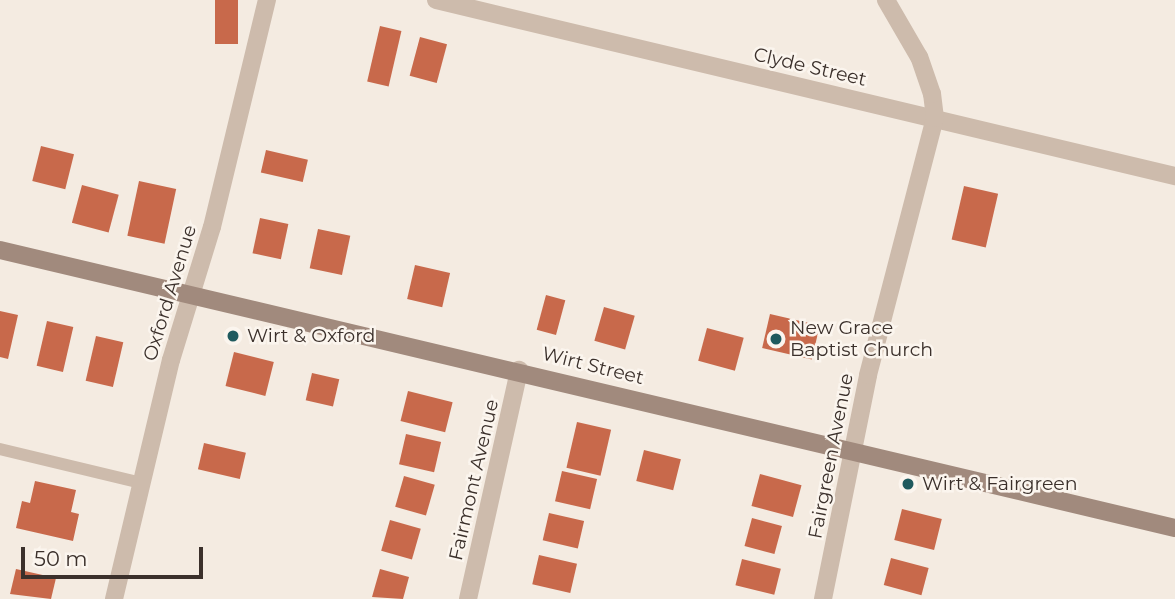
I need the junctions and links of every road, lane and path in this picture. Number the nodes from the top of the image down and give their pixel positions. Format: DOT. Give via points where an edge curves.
graph roads {
  1 [pos="267,0"];
  2 [pos="436,0"];
  3 [pos="886,0"];
  4 [pos="935,118"];
  5 [pos="1175,176"];
  6 [pos="0,250"];
  7 [pos="191,296"];
  8 [pos="519,370"];
  9 [pos="0,449"];
  10 [pos="855,450"];
  11 [pos="142,483"];
  12 [pos="1175,528"];
  13 [pos="114,599"];
  14 [pos="468,599"];
  15 [pos="823,599"];
  1 -- 7 [label="street, Oxford Avenue"];
  2 -- 4 [label="street, Clyde Street"];
  3 -- 4 [label="street" via="919,57"];
  4 -- 5 [label="street, Clyde Street"];
  4 -- 10 [label="street, Fairgreen Avenue" via="868,375"];
  6 -- 7 [label="main road, Wirt Street"];
  7 -- 8 [label="main road, Wirt Street"];
  7 -- 11 [label="street, Oxford Avenue"];
  8 -- 10 [label="main road, Wirt Street"];
  8 -- 14 [label="street, Fairmont Avenue"];
  9 -- 11 [label="lane"];
  10 -- 12 [label="main road, Wirt Street"];
  10 -- 15 [label="street, Fairgreen Avenue"];
  11 -- 13 [label="street, Oxford Avenue"];
}
